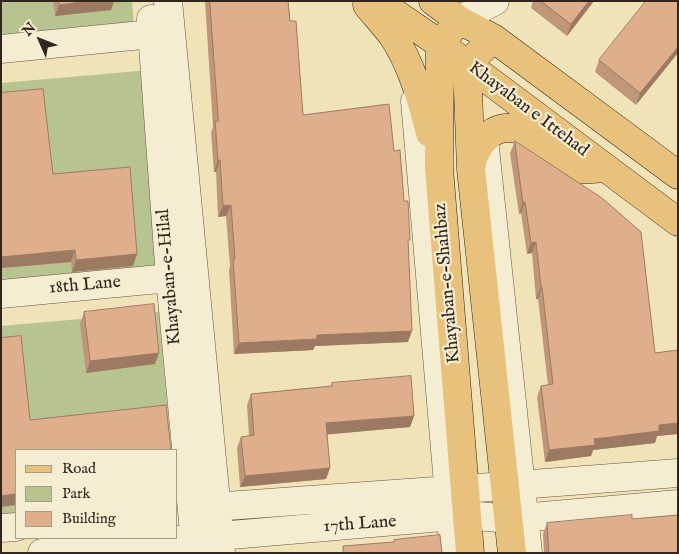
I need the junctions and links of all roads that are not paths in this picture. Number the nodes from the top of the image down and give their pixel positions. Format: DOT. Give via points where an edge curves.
graph roads {
  1 [pos="149,1"];
  2 [pos="168,1"];
  3 [pos="364,1"];
  4 [pos="377,1"];
  5 [pos="433,1"];
  6 [pos="494,1"];
  7 [pos="502,1"];
  8 [pos="459,20"];
  9 [pos="152,34"];
  10 [pos="493,38"];
  11 [pos="440,44"];
  12 [pos="1,49"];
  13 [pos="467,65"];
  14 [pos="412,73"];
  15 [pos="484,139"];
  16 [pos="439,168"];
  17 [pos="606,168"];
  18 [pos="471,169"];
  19 [pos="678,175"];
  20 [pos="678,222"];
  21 [pos="170,278"];
  22 [pos="1,294"];
  23 [pos="678,472"];
  24 [pos="513,486"];
  25 [pos="456,490"];
  26 [pos="678,504"];
  27 [pos="195,508"];
  28 [pos="459,517"];
  29 [pos="517,518"];
  30 [pos="15,526"];
  31 [pos="1,528"];
  32 [pos="208,545"];
  33 [pos="42,553"];
  34 [pos="454,553"];
  35 [pos="470,553"];
  36 [pos="512,553"];
  37 [pos="528,553"];
  1 -- 9 [label="street, Khayaban-e-Hilal"];
  2 -- 27 [label="street"];
  3 -- 14 [label="main road" via="393,36"];
  4 -- 11 [label="main road, Khayaban e Ittehad"];
  5 -- 8 [label="main road, Khayaban e Ittehad"];
  6 -- 8 [label="street"];
  7 -- 10 [label="street"];
  8 -- 10 [label="main road, Khayaban e Ittehad"];
  8 -- 11 [label="main road"];
  9 -- 12 [label="street"];
  9 -- 21 [label="street, Khayaban-e-Hilal"];
  10 -- 13 [label="main road"];
  10 -- 19 [label="main road, Khayaban e Ittehad"];
  11 -- 13 [label="main road, Khayaban e Ittehad"];
  11 -- 16 [label="main road, Khayaban-e-Shahbaz"];
  13 -- 17 [label="main road, Khayaban e Ittehad"];
  13 -- 18 [label="main road, Khayaban-e-Shahbaz"];
  14 -- 16 [label="main road" via="424,106"];
  14 -- 25 [label="street"];
  15 -- 17 [label="main road" via="492,132 512,127 546,146 575,169"];
  15 -- 18 [label="main road" via="473,155"];
  15 -- 24 [label="street"];
  16 -- 25 [label="main road, Khayaban-e-Shahbaz"];
  17 -- 20 [label="main road, Khayaban e Ittehad"];
  18 -- 24 [label="main road, Khayaban-e-Shahbaz"];
  21 -- 22 [label="street, 18th Lane"];
  21 -- 27 [label="street, Khayaban-e-Hilal"];
  23 -- 24 [label="street, 17th Lane"];
  24 -- 25 [label="street, 17th Lane"];
  24 -- 29 [label="main road, Khayaban-e-Shahbaz"];
  25 -- 27 [label="street, 17th Lane"];
  25 -- 28 [label="main road, Khayaban-e-Shahbaz"];
  26 -- 29 [label="street, 17th Lane"];
  27 -- 32 [label="street"];
  28 -- 29 [label="street, 17th Lane"];
  28 -- 32 [label="street, 17th Lane"];
  28 -- 34 [label="street"];
  28 -- 35 [label="main road, Khayaban-e-Shahbaz"];
  29 -- 36 [label="main road, Khayaban-e-Shahbaz"];
  29 -- 37 [label="street"];
  30 -- 31 [label="street"];
  32 -- 33 [label="street, 17th Lane"];
}
